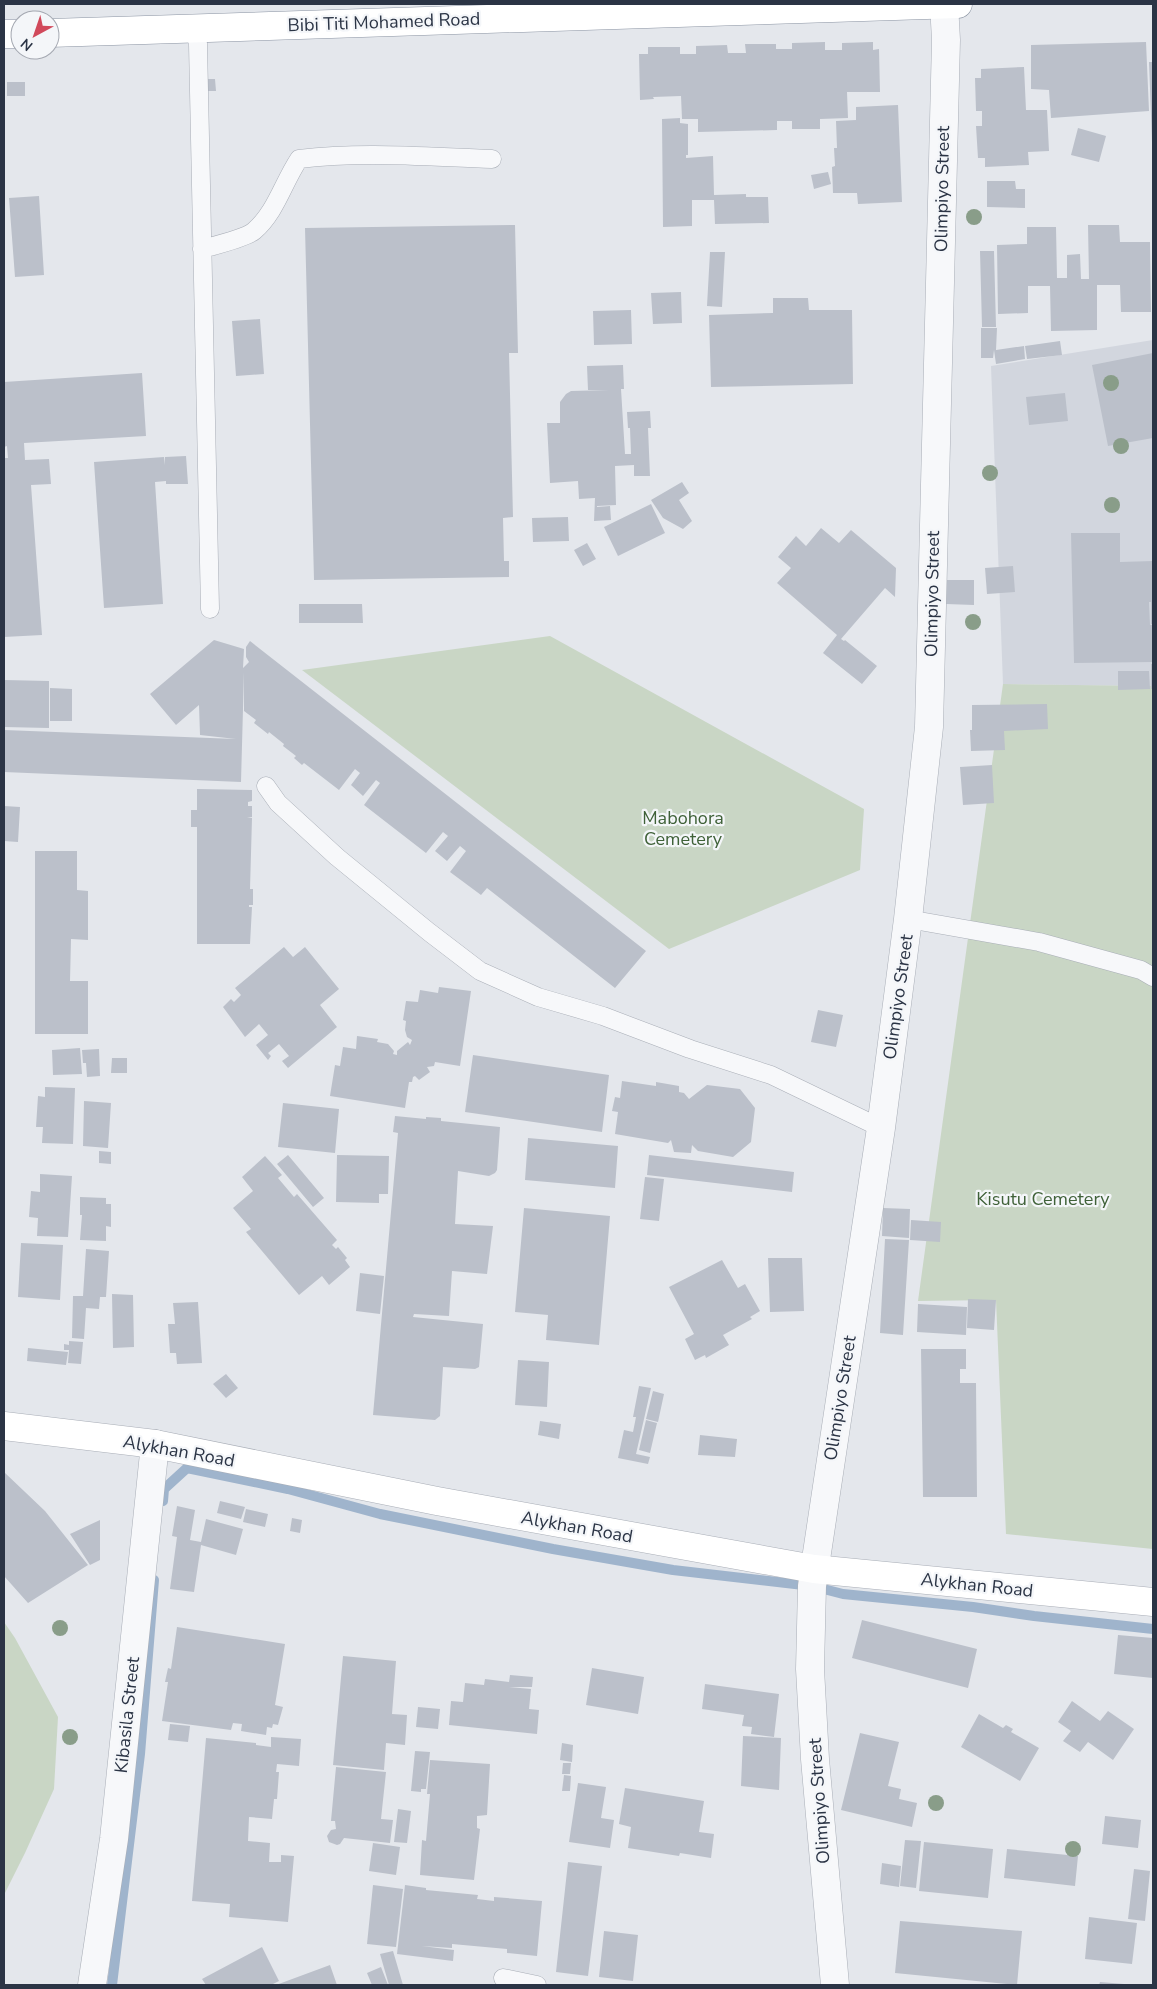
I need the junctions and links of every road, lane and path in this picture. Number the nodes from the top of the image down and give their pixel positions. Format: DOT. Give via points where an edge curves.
graph roads {
  1 [pos="944,4"];
  2 [pos="958,4"];
  3 [pos="194,28"];
  4 [pos="60,33"];
  5 [pos="492,159"];
  6 [pos="202,250"];
  7 [pos="210,609"];
  8 [pos="266,786"];
  9 [pos="908,919"];
  10 [pos="1153,977"];
  11 [pos="881,1128"];
  12 [pos="4,1426"];
  13 [pos="155,1444"];
  14 [pos="814,1569"];
  15 [pos="1153,1602"];
  16 [pos="503,1978"];
  17 [pos="92,1985"];
  18 [pos="537,1985"];
  19 [pos="835,1985"];
  1 -- 2 [label="main road, Bibi Titi Mohamed Road"];
  1 -- 3 [label="main road, Bibi Titi Mohamed Road"];
  1 -- 9 [label="street, Olimpiyo Street" via="946,40 929,727"];
  3 -- 4 [label="main road, Bibi Titi Mohamed Road"];
  3 -- 6 [label="lane" via="198,44"];
  5 -- 6 [label="lane" via="363,155 299,159 287,177 276,205 252,232"];
  6 -- 7 [label="lane"];
  8 -- 11 [label="lane" via="278,803 337,857 480,972 538,997 603,1016 770,1075"];
  9 -- 10 [label="lane" via="1039,942 1140,970"];
  9 -- 11 [label="street, Olimpiyo Street"];
  11 -- 14 [label="street, Olimpiyo Street"];
  12 -- 13 [label="main road, Alykhan Road"];
  13 -- 14 [label="main road, Alykhan Road" via="437,1501"];
  13 -- 17 [label="street, Kibasila Street" via="114,1839"];
  14 -- 15 [label="main road, Alykhan Road"];
  14 -- 19 [label="street, Olimpiyo Street" via="811,1679"];
  16 -- 18 [label="lane"];
}
